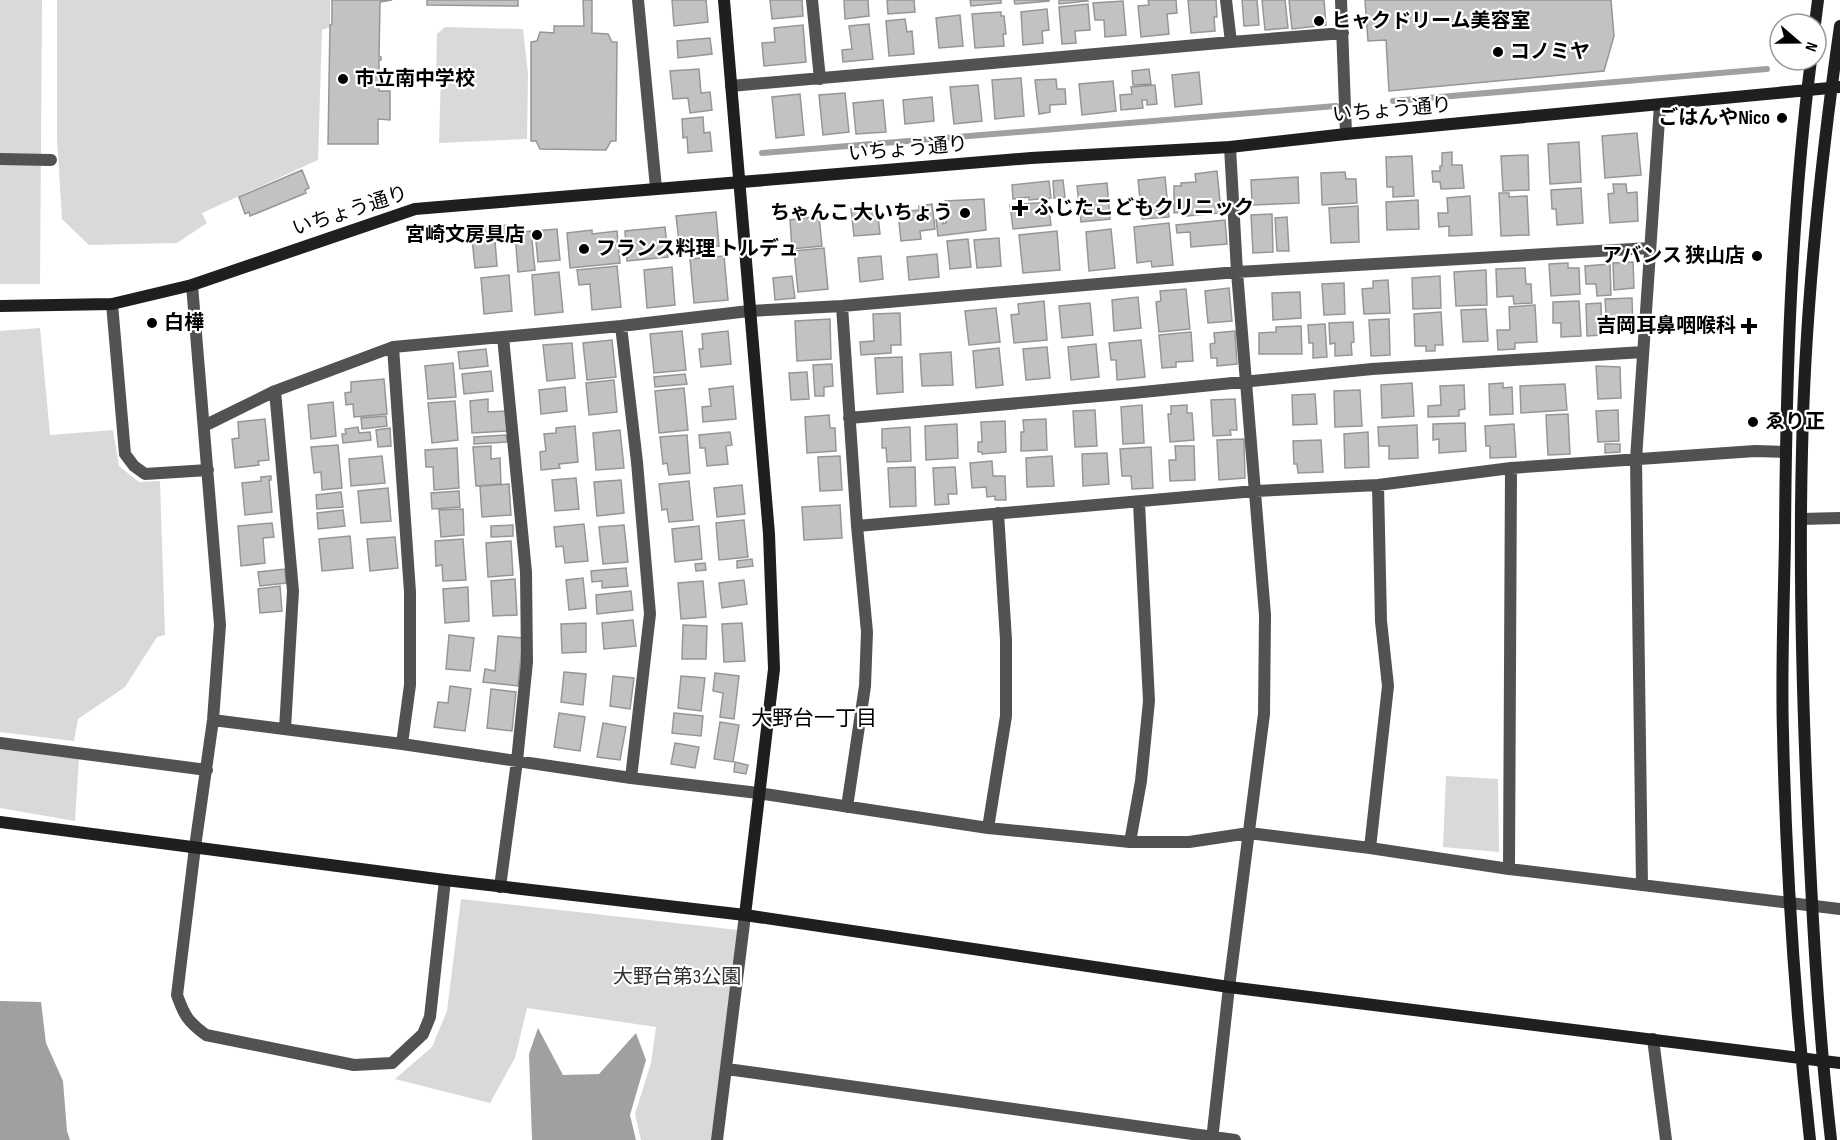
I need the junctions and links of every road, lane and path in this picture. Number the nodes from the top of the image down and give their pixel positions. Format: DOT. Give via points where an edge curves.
graph roads {
  1 [pos="638,0"];
  2 [pos="724,0"];
  3 [pos="812,0"];
  4 [pos="1226,0"];
  5 [pos="1341,0"];
  6 [pos="1840,26"];
  7 [pos="1343,33"];
  8 [pos="1231,42"];
  9 [pos="1809,72"];
  10 [pos="820,79"];
  11 [pos="731,86"];
  12 [pos="1836,88"];
  13 [pos="1807,90"];
  14 [pos="1660,105"];
  15 [pos="1346,134"];
  16 [pos="1230,147"];
  17 [pos="0,159"];
  18 [pos="51,160"];
  19 [pos="740,183"];
  20 [pos="656,188"];
  21 [pos="1650,248"];
  22 [pos="1237,272"];
  23 [pos="192,285"];
  24 [pos="112,304"];
  25 [pos="0,306"];
  26 [pos="842,306"];
  27 [pos="749,310"];
  28 [pos="621,326"];
  29 [pos="503,337"];
  30 [pos="393,347"];
  31 [pos="1643,352"];
  32 [pos="1246,381"];
  33 [pos="275,391"];
  34 [pos="849,418"];
  35 [pos="204,426"];
  36 [pos="1785,452"];
  37 [pos="1636,459"];
  38 [pos="1511,468"];
  39 [pos="208,470"];
  40 [pos="1378,485"];
  41 [pos="1255,491"];
  42 [pos="1139,503"];
  43 [pos="998,513"];
  44 [pos="1840,518"];
  45 [pos="1801,519"];
  46 [pos="857,526"];
  47 [pos="213,720"];
  48 [pos="285,729"];
  49 [pos="0,743"];
  50 [pos="402,744"];
  51 [pos="517,761"];
  52 [pos="207,770"];
  53 [pos="631,778"];
  54 [pos="758,793"];
  55 [pos="847,807"];
  56 [pos="0,822"];
  57 [pos="988,828"];
  58 [pos="1249,833"];
  59 [pos="1130,842"];
  60 [pos="195,847"];
  61 [pos="1370,848"];
  62 [pos="1509,869"];
  63 [pos="445,880"];
  64 [pos="1642,885"];
  65 [pos="500,887"];
  66 [pos="1788,902"];
  67 [pos="1811,905"];
  68 [pos="1840,909"];
  69 [pos="745,915"];
  70 [pos="1229,987"];
  71 [pos="1653,1039"];
  72 [pos="1801,1057"];
  73 [pos="1822,1060"];
  74 [pos="1840,1063"];
  75 [pos="727,1069"];
  76 [pos="1213,1139"];
  77 [pos="717,1140"];
  78 [pos="1235,1140"];
  79 [pos="1666,1140"];
  80 [pos="1810,1140"];
  81 [pos="1831,1140"];
  1 -- 20 [label="street"];
  2 -- 11 [label="street"];
  3 -- 10 [label="street"];
  4 -- 8 [label="street"];
  5 -- 7 [label="street"];
  6 -- 12 [label="street"];
  7 -- 8 [label="street"];
  7 -- 15 [label="street"];
  8 -- 10 [label="street"];
  9 -- 13 [label="street"];
  10 -- 11 [label="street"];
  11 -- 19 [label="street"];
  12 -- 13 [label="street, いちょう通り"];
  12 -- 45 [label="street" via="1810,296"];
  13 -- 14 [label="street, いちょう通り"];
  13 -- 36 [label="street" via="1793,249"];
  14 -- 15 [label="street, いちょう通り"];
  14 -- 21 [label="street"];
  15 -- 16 [label="street, いちょう通り"];
  16 -- 19 [label="street, いちょう通り" via="1031,158"];
  16 -- 22 [label="street"];
  17 -- 18 [label="street"];
  19 -- 20 [label="street, いちょう通り"];
  19 -- 27 [label="street"];
  20 -- 23 [label="street, いちょう通り" via="415,209"];
  21 -- 22 [label="street"];
  21 -- 31 [label="street"];
  22 -- 26 [label="street"];
  22 -- 32 [label="street"];
  23 -- 24 [label="street, いちょう通り"];
  23 -- 35 [label="street"];
  24 -- 25 [label="street, いちょう通り"];
  24 -- 39 [label="street" via="125,454 145,474"];
  26 -- 27 [label="street"];
  26 -- 34 [label="street"];
  27 -- 28 [label="street"];
  27 -- 54 [label="street" via="769,534 774,669"];
  28 -- 29 [label="street"];
  28 -- 53 [label="street" via="650,614"];
  29 -- 30 [label="street"];
  29 -- 51 [label="street" via="526,572 527,662"];
  30 -- 33 [label="street"];
  30 -- 50 [label="street" via="410,592 410,685"];
  31 -- 32 [label="street"];
  31 -- 37 [label="street"];
  32 -- 34 [label="street"];
  32 -- 41 [label="street"];
  33 -- 35 [label="street"];
  33 -- 48 [label="street" via="293,591"];
  34 -- 46 [label="street"];
  35 -- 39 [label="street"];
  36 -- 37 [label="street"];
  36 -- 66 [label="street" via="1782,730"];
  37 -- 38 [label="street"];
  37 -- 64 [label="street"];
  38 -- 40 [label="street"];
  38 -- 62 [label="street"];
  39 -- 47 [label="street" via="220,626"];
  40 -- 41 [label="street"];
  40 -- 61 [label="street" via="1388,686"];
  41 -- 42 [label="street"];
  41 -- 58 [label="street" via="1265,615 1264,714"];
  42 -- 43 [label="street"];
  42 -- 59 [label="street" via="1149,701"];
  43 -- 46 [label="street"];
  43 -- 57 [label="street" via="1006,640 1005,716"];
  44 -- 45 [label="street"];
  45 -- 67 [label="street" via="1802,680"];
  46 -- 55 [label="street" via="867,632 865,686"];
  47 -- 48 [label="street"];
  47 -- 52 [label="street"];
  48 -- 50 [label="street"];
  49 -- 52 [label="street"];
  50 -- 51 [label="street"];
  51 -- 53 [label="street"];
  51 -- 65 [label="street"];
  52 -- 60 [label="street"];
  53 -- 54 [label="street"];
  54 -- 55 [label="street"];
  54 -- 69 [label="street"];
  55 -- 57 [label="street"];
  56 -- 60 [label="street"];
  57 -- 59 [label="street"];
  58 -- 59 [label="street" via="1189,842"];
  58 -- 61 [label="street"];
  58 -- 70 [label="street"];
  60 -- 63 [label="street"];
  60 -- 63 [label="street" via="177,994 184,1016 206,1035 354,1065 392,1063 423,1034 430,1017"];
  61 -- 62 [label="street"];
  62 -- 64 [label="street"];
  63 -- 65 [label="street"];
  64 -- 66 [label="street"];
  65 -- 69 [label="street"];
  66 -- 67 [label="street"];
  66 -- 72 [label="street"];
  67 -- 68 [label="street"];
  67 -- 73 [label="street"];
  69 -- 70 [label="street"];
  69 -- 75 [label="street"];
  70 -- 71 [label="street"];
  70 -- 76 [label="street"];
  71 -- 72 [label="street"];
  71 -- 79 [label="street"];
  72 -- 73 [label="street"];
  72 -- 80 [label="street"];
  73 -- 74 [label="street"];
  73 -- 81 [label="street"];
  75 -- 76 [label="street"];
  75 -- 77 [label="street"];
  76 -- 78 [label="street"];
}
